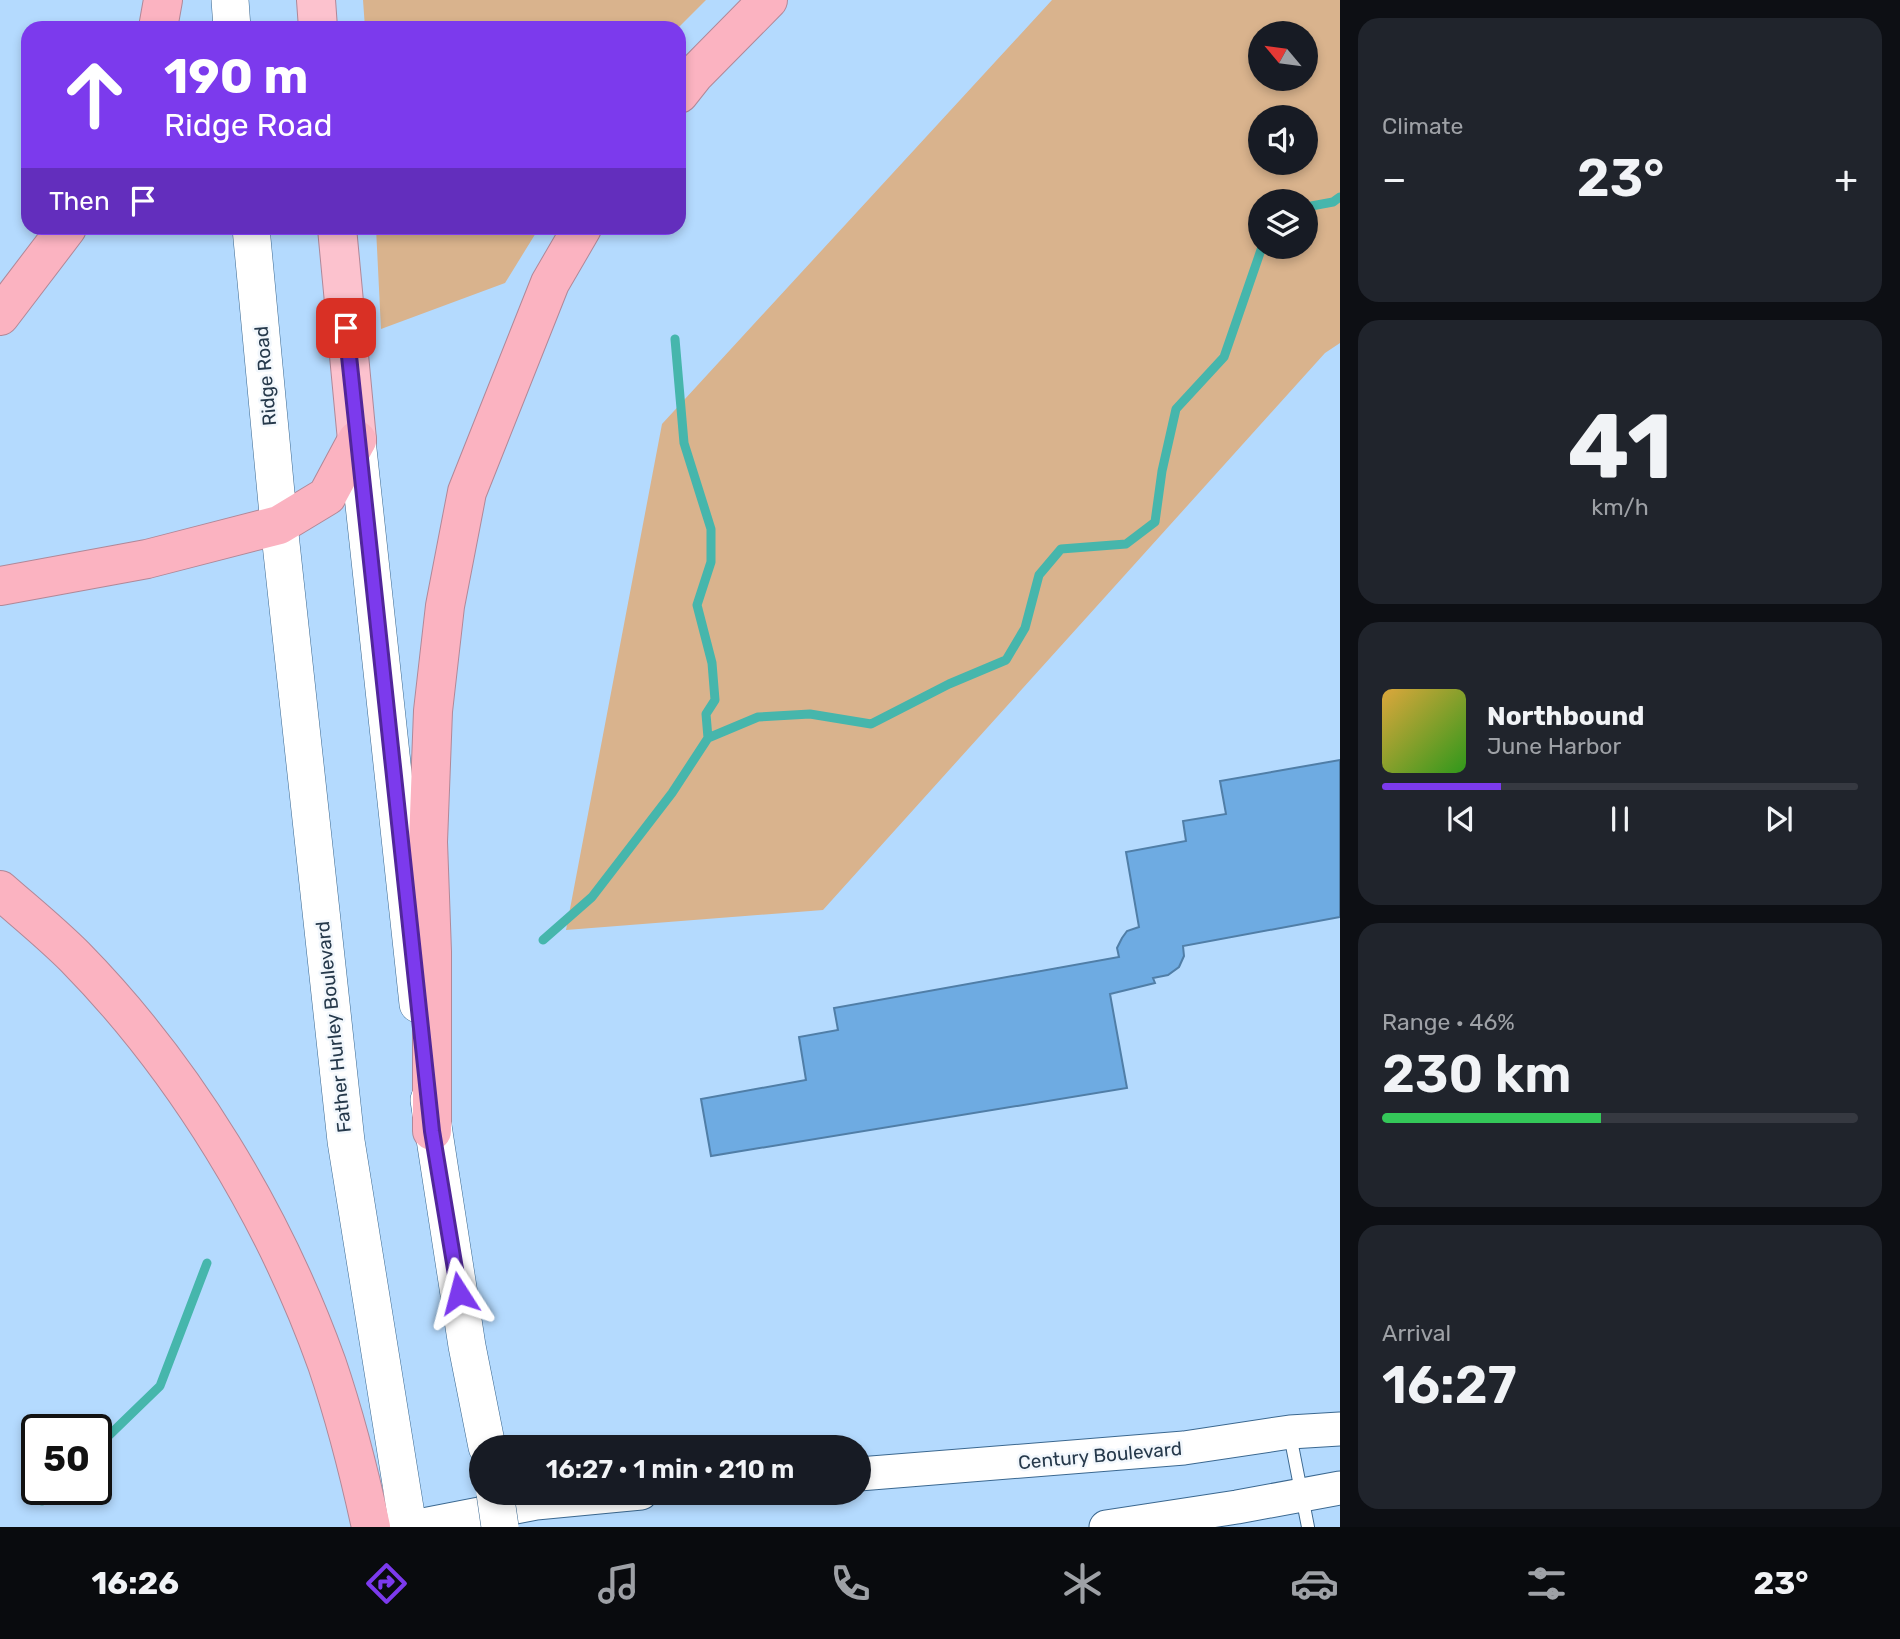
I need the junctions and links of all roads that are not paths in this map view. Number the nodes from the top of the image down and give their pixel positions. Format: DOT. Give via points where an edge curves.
graph roads {
  1 [pos="163,0"];
  2 [pos="230,0"];
  3 [pos="316,0"];
  4 [pos="768,0"];
  5 [pos="159,21"];
  6 [pos="232,21"];
  7 [pos="318,21"];
  8 [pos="686,85"];
  9 [pos="61,235"];
  10 [pos="252,235"];
  11 [pos="338,235"];
  12 [pos="578,235"];
  13 [pos="0,316"];
  14 [pos="356,440"];
  15 [pos="279,525"];
  16 [pos="0,586"];
  17 [pos="0,890"];
  18 [pos="432,1131"];
  19 [pos="1340,1429"];
  20 [pos="1290,1432"];
  21 [pos="485,1435"];
  22 [pos="871,1473"];
  23 [pos="1340,1488"];
  24 [pos="1302,1494"];
  25 [pos="497,1505"];
  26 [pos="526,1505"];
  27 [pos="371,1527"];
  28 [pos="408,1527"];
  29 [pos="413,1527"];
  30 [pos="500,1527"];
  31 [pos="1106,1527"];
  32 [pos="1308,1527"];
  1 -- 5 [label="highway"];
  2 -- 6 [label="main road"];
  3 -- 7 [label="highway"];
  4 -- 8 [label="highway"];
  9 -- 13 [label="highway"];
  10 -- 15 [label="main road, Ridge Road"];
  11 -- 14 [label="highway"];
  12 -- 18 [label="highway" via="550,283 467,492 445,606 433,711 428,842"];
  14 -- 15 [label="highway" via="327,496"];
  14 -- 18 [label="main road"];
  15 -- 16 [label="highway" via="147,559"];
  15 -- 28 [label="main road, Father Hurley Boulevard" via="345,1141"];
  17 -- 27 [label="highway" via="75,957 148,1040 221,1143 285,1261 327,1366 355,1455"];
  18 -- 21 [label="main road"];
  19 -- 20 [label="street, Century Boulevard"];
  20 -- 22 [label="street, Century Boulevard" via="1184,1448"];
  20 -- 24 [label="lane"];
  23 -- 24 [label="street"];
  24 -- 31 [label="street"];
  24 -- 32 [label="lane"];
  25 -- 30 [label="main road, bridge"];
  26 -- 29 [label="street"];
}
